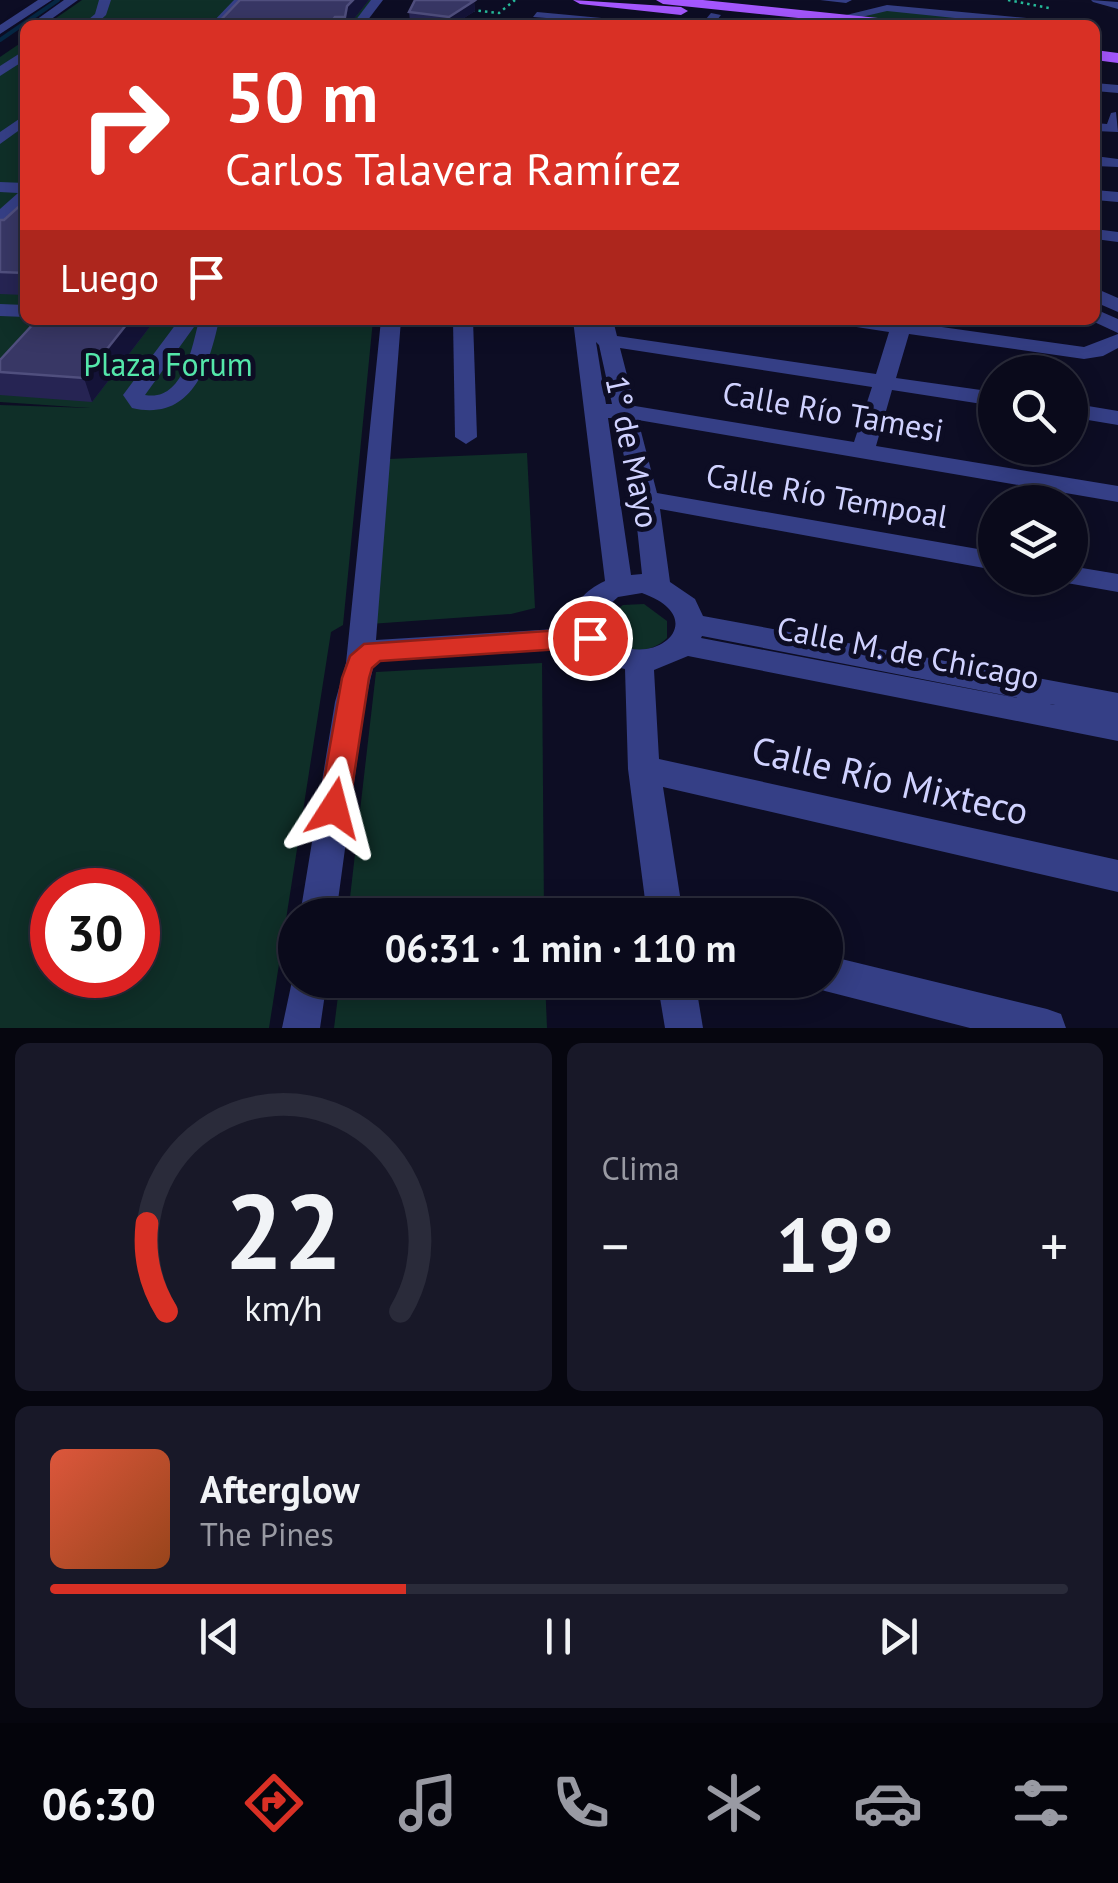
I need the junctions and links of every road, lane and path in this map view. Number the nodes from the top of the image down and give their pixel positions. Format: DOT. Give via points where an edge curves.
graph roads {
  1 [pos="23,0"];
  2 [pos="46,0"];
  3 [pos="76,0"];
  4 [pos="240,0"];
  5 [pos="377,0"];
  6 [pos="515,0"];
  7 [pos="580,0"];
  8 [pos="602,0"];
  9 [pos="1008,0"];
  10 [pos="1097,0"];
  11 [pos="550,2"];
  12 [pos="472,3"];
  13 [pos="668,4"];
  14 [pos="1118,6"];
  15 [pos="467,7"];
  16 [pos="461,8"];
  17 [pos="6,10"];
  18 [pos="0,18"];
  19 [pos="454,18"];
  20 [pos="840,18"];
  21 [pos="43,20"];
  22 [pos="72,20"];
  23 [pos="221,20"];
  24 [pos="362,20"];
  25 [pos="465,20"];
  26 [pos="540,20"];
  27 [pos="718,20"];
  28 [pos="859,20"];
  29 [pos="1050,20"];
  30 [pos="1063,20"];
  31 [pos="0,30"];
  32 [pos="1117,108"];
  33 [pos="1100,128"];
  34 [pos="1100,162"];
  35 [pos="1114,163"];
  36 [pos="20,197"];
  37 [pos="2,215"];
  38 [pos="38,325"];
  39 [pos="185,325"];
  40 [pos="208,325"];
  41 [pos="392,325"];
  42 [pos="464,325"];
  43 [pos="584,325"];
  44 [pos="875,325"];
  45 [pos="604,330"];
  46 [pos="900,330"];
  47 [pos="28,337"];
  48 [pos="1118,340"];
  49 [pos="897,384"];
  50 [pos="978,396"];
  51 [pos="626,410"];
  52 [pos="595,411"];
  53 [pos="1088,413"];
  54 [pos="1118,418"];
  55 [pos="466,438"];
  56 [pos="863,449"];
  57 [pos="1004,485"];
  58 [pos="1088,493"];
  59 [pos="1118,494"];
  60 [pos="646,499"];
  61 [pos="978,558"];
  62 [pos="1088,577"];
  63 [pos="1118,583"];
  64 [pos="619,584"];
  65 [pos="657,586"];
  66 [pos="688,634"];
  67 [pos="590,638"];
  68 [pos="638,661"];
  69 [pos="360,663"];
  70 [pos="1118,705"];
  71 [pos="1118,729"];
  72 [pos="644,769"];
  73 [pos="1118,876"];
  74 [pos="321,898"];
  75 [pos="663,898"];
  76 [pos="843,977"];
  77 [pos="305,998"];
  78 [pos="679,998"];
  79 [pos="301,1028"];
  80 [pos="684,1028"];
  81 [pos="1047,1028"];
  1 -- 17 [label="street"];
  2 -- 31 [label="street"];
  3 -- 21 [label="street"];
  3 -- 22 [label="street" via="88,6"];
  4 -- 23 [label="street"];
  5 -- 24 [label="street"];
  6 -- 16 [label="path" via="498,13"];
  7 -- 13 [label="main road"];
  8 -- 13 [label="main road"];
  9 -- 30 [label="path" via="1041,4"];
  10 -- 14 [label="street"];
  11 -- 26 [label="street"];
  12 -- 15 [label="path"];
  13 -- 20 [label="main road"];
  13 -- 27 [label="main road"];
  17 -- 18 [label="street"];
  19 -- 25 [label="path"];
  20 -- 28 [label="main road"];
  20 -- 29 [label="street" via="888,8"];
  32 -- 33 [label="street" via="1112,129"];
  34 -- 35 [label="street"];
  36 -- 37 [label="street"];
  38 -- 47 [label="street"];
  39 -- 40 [label="street" via="134,395 140,403 173,399 192,381"];
  41 -- 69 [label="street"];
  42 -- 55 [label="street"];
  43 -- 52 [label="street, 1° de Mayo"];
  44 -- 46 [label="street"];
  45 -- 49 [label="street"];
  45 -- 51 [label="street, 1° de Mayo"];
  46 -- 48 [label="street" via="1084,353"];
  46 -- 49 [label="street"];
  49 -- 50 [label="street"];
  49 -- 56 [label="street"];
  51 -- 52 [label="street, Calle Río Tamesi"];
  51 -- 56 [label="street, Calle Río Tamesi"];
  51 -- 60 [label="street, 1° de Mayo"];
  52 -- 64 [label="street, 1° de Mayo"];
  53 -- 54 [label="street"];
  56 -- 57 [label="street, Calle Río Tamesi"];
  58 -- 59 [label="street, Calle Río Tamesi"];
  60 -- 61 [label="street, Calle Río Tempoal"];
  60 -- 65 [label="street, 1° de Mayo"];
  62 -- 63 [label="street"];
  64 -- 65 [label="street"];
  64 -- 67 [label="street" via="588,605"];
  65 -- 66 [label="street" via="686,605"];
  66 -- 68 [label="street" via="672,654"];
  66 -- 70 [label="street, Calle M. de Chicago"];
  66 -- 71 [label="street, Calle M. de Chicago"];
  67 -- 68 [label="street" via="615,656"];
  67 -- 69 [label="street" via="374,651"];
  68 -- 72 [label="street"];
  69 -- 74 [label="street"];
  72 -- 73 [label="street, Calle Río Mixteco"];
  72 -- 75 [label="street"];
  76 -- 81 [label="street"];
  77 -- 79 [label="street"];
  78 -- 80 [label="street"];
}
